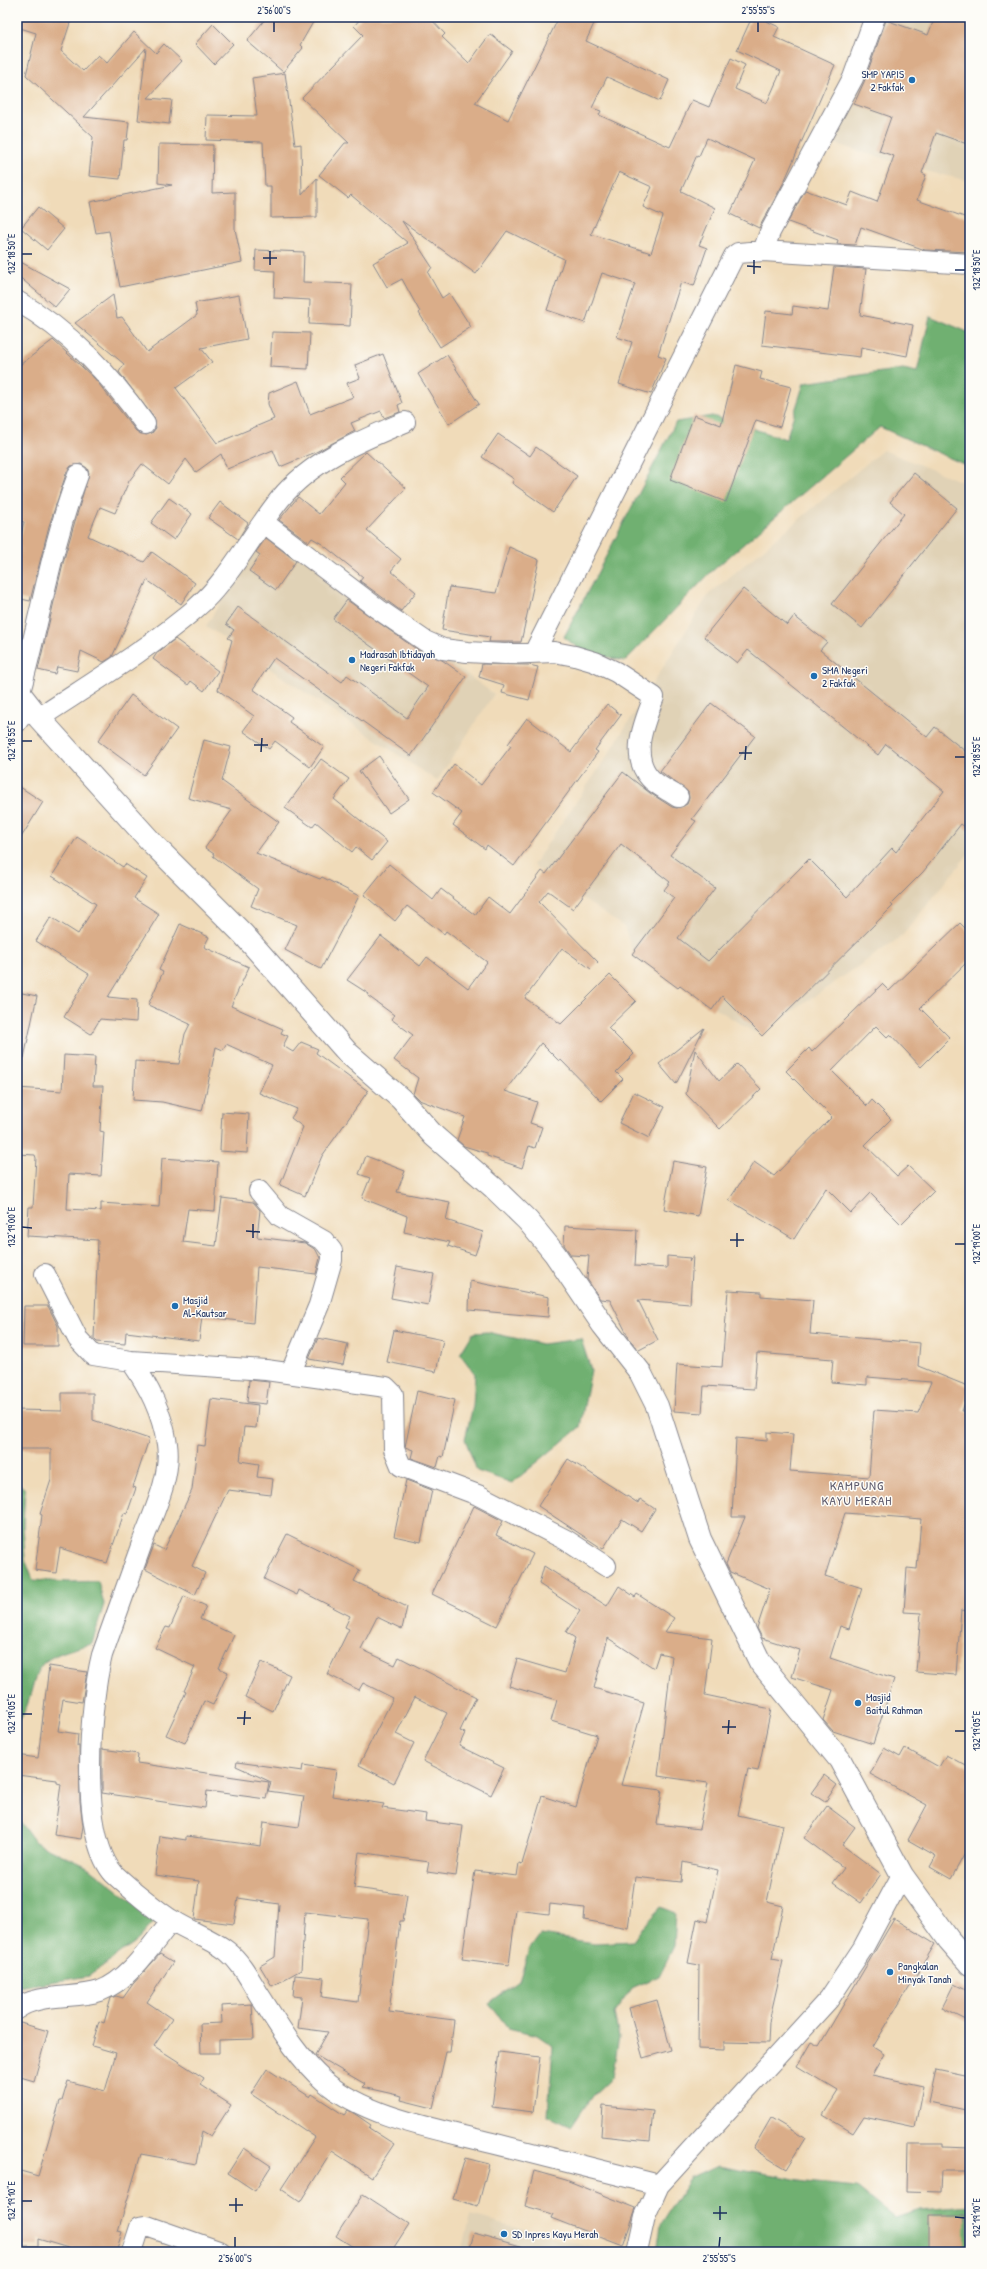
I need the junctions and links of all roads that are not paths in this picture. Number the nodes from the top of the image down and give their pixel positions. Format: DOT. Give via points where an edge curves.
graph roads {
  1 [pos="875,17"];
  2 [pos="763,251"];
  3 [pos="970,264"];
  4 [pos="17,301"];
  5 [pos="405,422"];
  6 [pos="145,424"];
  7 [pos="78,475"];
  8 [pos="263,522"];
  9 [pos="535,652"];
  10 [pos="24,705"];
  11 [pos="678,797"];
  12 [pos="259,1191"];
  13 [pos="45,1274"];
  14 [pos="131,1361"];
  15 [pos="291,1372"];
  16 [pos="606,1566"];
  17 [pos="902,1875"];
  18 [pos="172,1920"];
  19 [pos="970,1964"];
  20 [pos="17,2009"];
  21 [pos="659,2185"];
  22 [pos="132,2252"];
  23 [pos="221,2252"];
  24 [pos="637,2252"];
  1 -- 2 [label="street" via="853,78 770,232"];
  2 -- 3 [label="street"];
  2 -- 9 [label="street" via="738,253 730,262"];
  4 -- 6 [label="street" via="68,336 100,366"];
  5 -- 8 [label="street" via="341,450 305,475 281,498"];
  7 -- 10 [label="street" via="50,562"];
  8 -- 9 [label="street" via="378,610 426,641 443,649 467,652"];
  8 -- 10 [label="street" via="220,582 195,609 139,652"];
  9 -- 11 [label="street" via="554,652 594,662 625,677 654,697 641,734 640,760 650,778"];
  10 -- 17 [label="main road" via="154,845 243,934 348,1053 401,1099 434,1136 528,1221 555,1254 603,1325 640,1372 657,1406 700,1539 760,1662 840,1760"];
  12 -- 15 [label="street" via="280,1216 324,1241 332,1251 332,1260 319,1305"];
  13 -- 14 [label="street" via="78,1339 87,1351 100,1357"];
  14 -- 15 [label="street"];
  14 -- 18 [label="street" via="148,1385 158,1408 167,1445 166,1470 159,1497 97,1674 93,1715 91,1810 98,1841 105,1860 114,1873"];
  15 -- 16 [label="street" via="365,1383 390,1390 394,1404 394,1449 401,1466 478,1495 566,1540"];
  17 -- 19 [label="main road" via="949,1940"];
  17 -- 21 [label="street" via="862,1948 829,1999"];
  18 -- 20 [label="street" via="134,1965 110,1986 88,1994 30,2002"];
  18 -- 21 [label="street" via="226,1949 238,1962 306,2064 326,2083 352,2100 402,2119"];
  21 -- 24 [label="street" via="645,2216"];
  22 -- 23 [label="street" via="140,2227 148,2226"];
}
